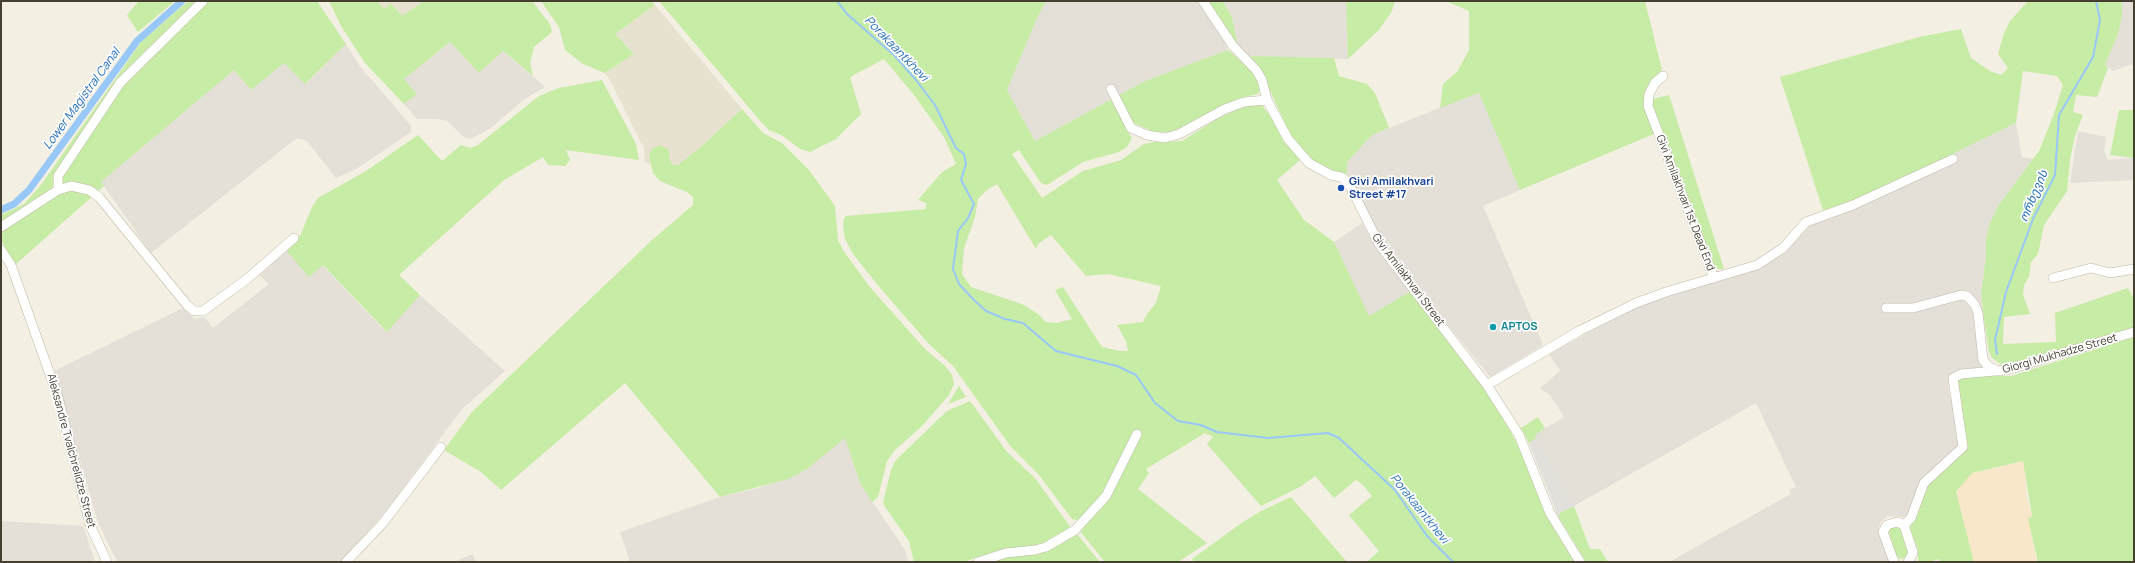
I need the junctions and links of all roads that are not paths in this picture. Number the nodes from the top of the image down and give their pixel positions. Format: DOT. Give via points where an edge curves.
graph roads {
  1 [pos="203,1"];
  2 [pos="1203,1"];
  3 [pos="1663,76"];
  4 [pos="1111,89"];
  5 [pos="1267,100"];
  6 [pos="1953,159"];
  7 [pos="58,190"];
  8 [pos="1,227"];
  9 [pos="294,238"];
  10 [pos="1,250"];
  11 [pos="2134,269"];
  12 [pos="1714,278"];
  13 [pos="2053,278"];
  14 [pos="1886,308"];
  15 [pos="2134,332"];
  16 [pos="1997,371"];
  17 [pos="1487,385"];
  18 [pos="1137,434"];
  19 [pos="441,447"];
  20 [pos="1904,525"];
  21 [pos="107,562"];
  22 [pos="346,562"];
  23 [pos="978,562"];
  24 [pos="1580,562"];
  25 [pos="1894,562"];
  26 [pos="1908,562"];
  1 -- 7 [label="street" via="120,83 58,176"];
  2 -- 5 [label="street, Givi Amilakhvari Street" via="1233,46 1256,70 1262,80"];
  3 -- 12 [label="street, Givi Amilakhvari 1st Dead End" via="1649,94 1648,106"];
  4 -- 5 [label="street" via="1131,128 1147,136 1165,138 1179,134 1225,109 1244,102"];
  5 -- 17 [label="street, Givi Amilakhvari Street" via="1288,139 1309,163 1348,182 1379,244"];
  6 -- 12 [label="street" via="1853,205 1806,222 1783,248 1768,259 1757,265"];
  7 -- 8 [label="street"];
  7 -- 9 [label="street" via="71,186 89,190 99,197 187,305 194,310 203,311 247,279"];
  10 -- 21 [label="street, Aleksandre Tvalchrelidze Street" via="11,265 58,397 90,525"];
  11 -- 13 [label="street" via="2110,273 2091,268"];
  12 -- 17 [label="street, Givi Amilakhvari 1st Dead End" via="1666,292 1604,318 1540,352"];
  14 -- 16 [label="street" via="1913,308 1961,295 1967,296 1978,313 1983,360"];
  15 -- 16 [label="street, Giorgi Mukhadze Street"];
  16 -- 20 [label="street, Giorgi Mukhadze Street" via="1961,374 1953,378 1963,447 1924,483 1911,518"];
  17 -- 24 [label="street, Givi Amilakhvari Street" via="1519,435 1550,513"];
  18 -- 23 [label="street" via="1106,496 1075,530 1046,547 1006,553"];
  19 -- 22 [label="street" via="383,523"];
  20 -- 25 [label="street" via="1897,522 1884,528 1883,532"];
  20 -- 26 [label="street" via="1913,553"];
}
